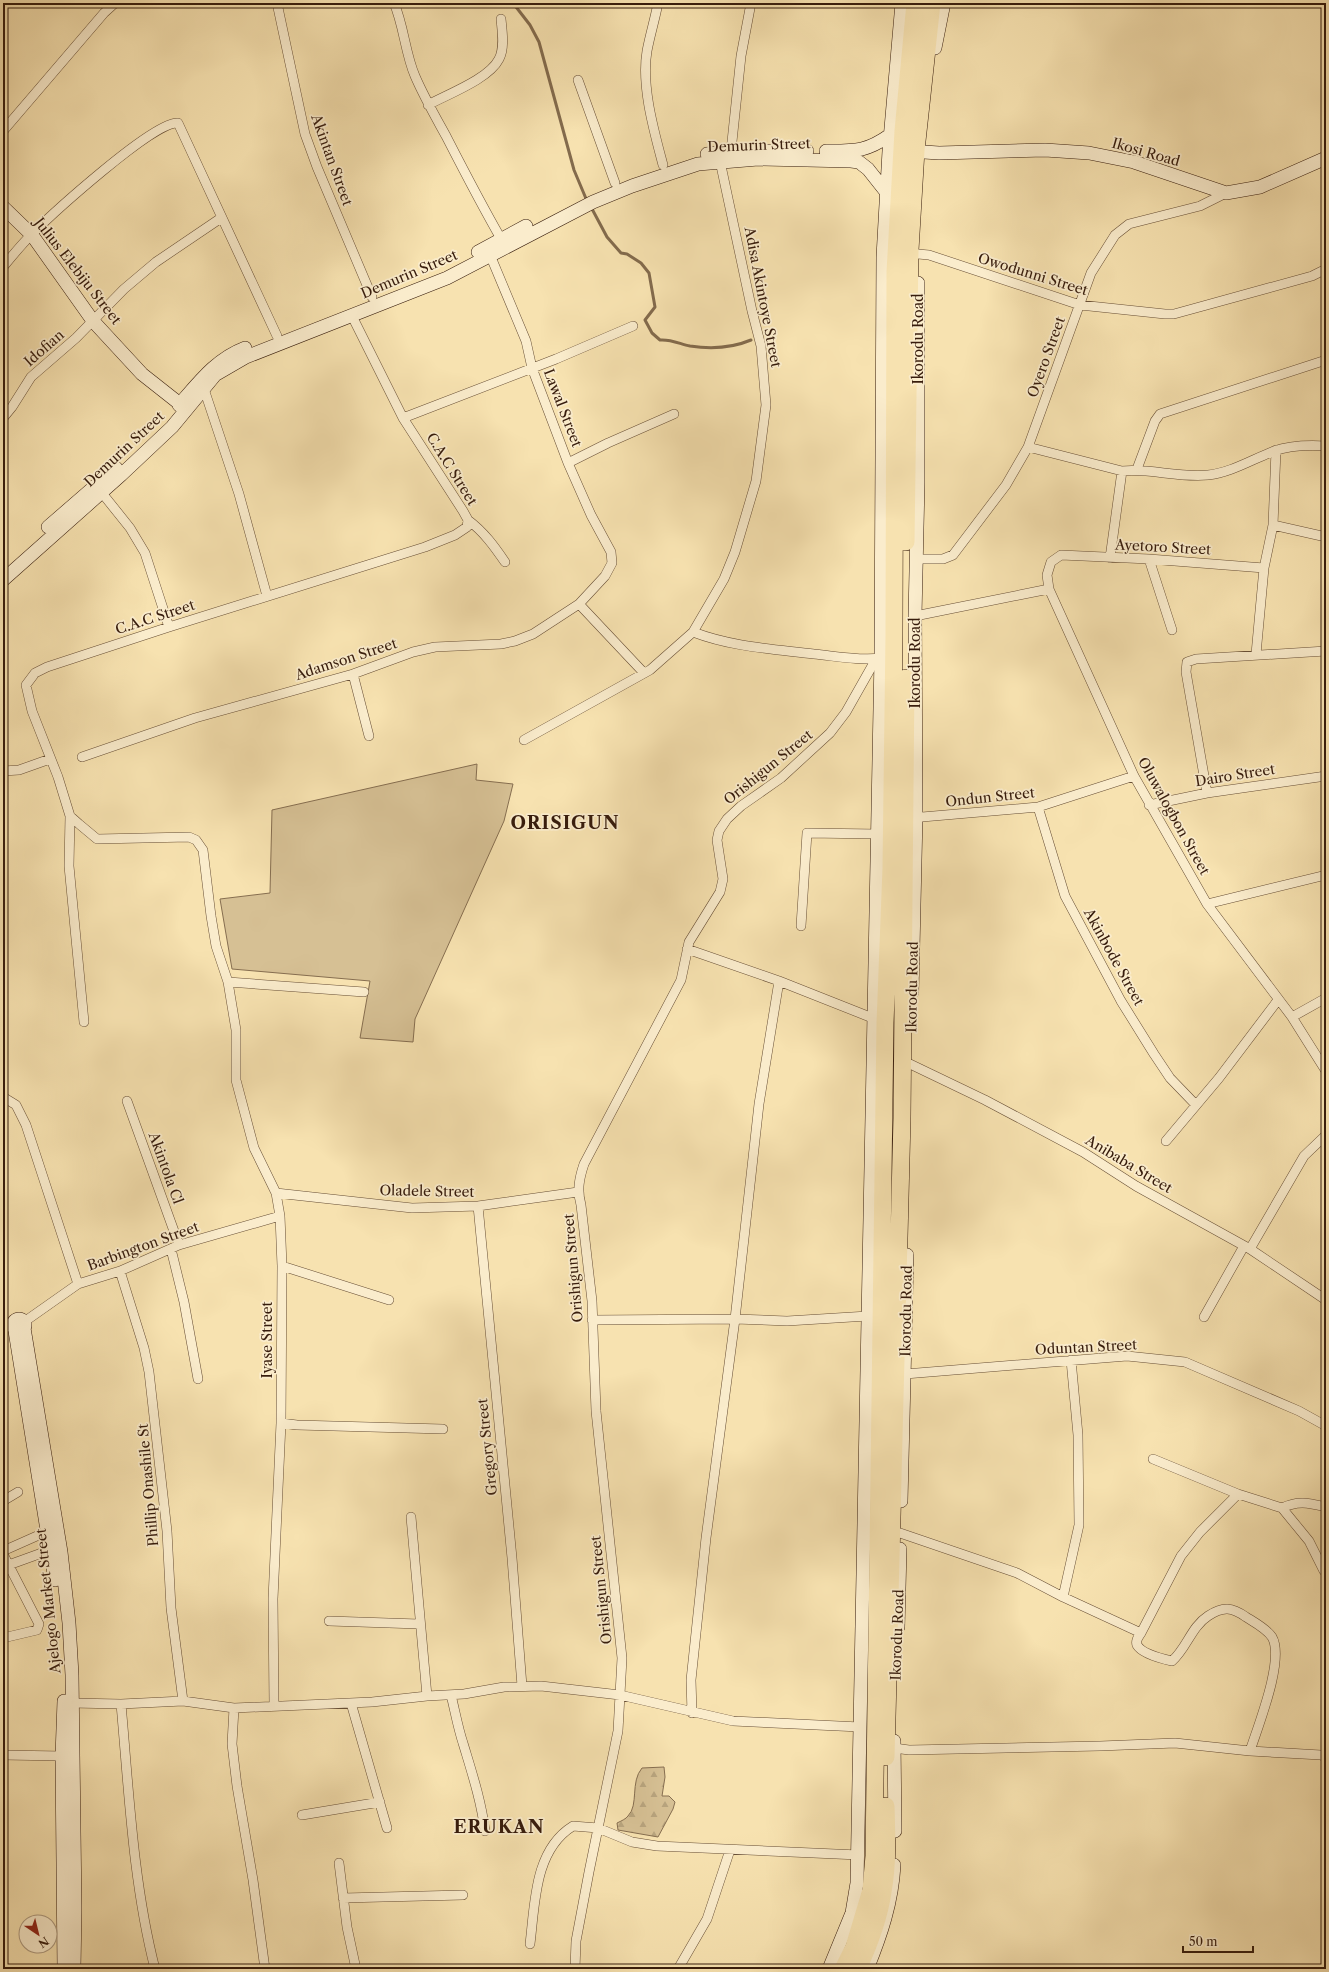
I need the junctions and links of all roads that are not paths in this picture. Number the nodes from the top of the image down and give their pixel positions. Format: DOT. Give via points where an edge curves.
graph roads {
  1 [pos="115,3"];
  2 [pos="278,3"];
  3 [pos="394,3"];
  4 [pos="658,3"];
  5 [pos="751,3"];
  6 [pos="902,3"];
  7 [pos="915,3"];
  8 [pos="932,3"];
  9 [pos="944,3"];
  10 [pos="501,19"];
  11 [pos="578,80"];
  12 [pos="428,105"];
  13 [pos="3,132"];
  14 [pos="897,133"];
  15 [pos="731,151"];
  16 [pos="889,152"];
  17 [pos="924,152"];
  18 [pos="1326,158"];
  19 [pos="720,161"];
  20 [pos="663,165"];
  21 [pos="615,183"];
  22 [pos="1226,192"];
  23 [pos="886,193"];
  24 [pos="591,198"];
  25 [pos="3,207"];
  26 [pos="221,218"];
  27 [pos="32,235"];
  28 [pos="504,243"];
  29 [pos="489,251"];
  30 [pos="918,254"];
  31 [pos="3,267"];
  32 [pos="1326,269"];
  33 [pos="372,297"];
  34 [pos="1080,305"];
  35 [pos="352,316"];
  36 [pos="93,321"];
  37 [pos="634,326"];
  38 [pos="277,336"];
  39 [pos="1326,360"];
  40 [pos="532,368"];
  41 [pos="204,389"];
  42 [pos="180,404"];
  43 [pos="674,414"];
  44 [pos="3,418"];
  45 [pos="403,418"];
  46 [pos="1326,446"];
  47 [pos="1028,447"];
  48 [pos="1276,450"];
  49 [pos="568,463"];
  50 [pos="1138,469"];
  51 [pos="1122,471"];
  52 [pos="102,492"];
  53 [pos="468,520"];
  54 [pos="1273,525"];
  55 [pos="1326,537"];
  56 [pos="1061,555"];
  57 [pos="916,558"];
  58 [pos="1110,558"];
  59 [pos="1148,559"];
  60 [pos="505,562"];
  61 [pos="3,568"];
  62 [pos="1264,568"];
  63 [pos="605,576"];
  64 [pos="3,580"];
  65 [pos="1049,589"];
  66 [pos="267,596"];
  67 [pos="578,604"];
  68 [pos="915,616"];
  69 [pos="169,627"];
  70 [pos="1172,630"];
  71 [pos="693,632"];
  72 [pos="1326,652"];
  73 [pos="1256,654"];
  74 [pos="879,658"];
  75 [pos="644,673"];
  76 [pos="353,674"];
  77 [pos="369,736"];
  78 [pos="524,740"];
  79 [pos="82,757"];
  80 [pos="50,759"];
  81 [pos="3,771"];
  82 [pos="1134,776"];
  83 [pos="1326,776"];
  84 [pos="1207,793"];
  85 [pos="1149,805"];
  86 [pos="1038,807"];
  87 [pos="70,816"];
  88 [pos="916,816"];
  89 [pos="878,834"];
  90 [pos="1326,875"];
  91 [pos="1206,904"];
  92 [pos="801,926"];
  93 [pos="687,949"];
  94 [pos="779,981"];
  95 [pos="228,982"];
  96 [pos="364,992"];
  97 [pos="1326,998"];
  98 [pos="1278,1000"];
  99 [pos="1292,1018"];
  100 [pos="875,1019"];
  101 [pos="84,1022"];
  102 [pos="910,1064"];
  103 [pos="1326,1071"];
  104 [pos="3,1098"];
  105 [pos="126,1101"];
  106 [pos="1196,1105"];
  107 [pos="1326,1135"];
  108 [pos="1166,1141"];
  109 [pos="578,1192"];
  110 [pos="276,1193"];
  111 [pos="478,1206"];
  112 [pos="280,1216"];
  113 [pos="175,1247"];
  114 [pos="1247,1248"];
  115 [pos="282,1266"];
  116 [pos="120,1271"];
  117 [pos="78,1284"];
  118 [pos="389,1300"];
  119 [pos="1326,1300"];
  120 [pos="868,1316"];
  121 [pos="1204,1317"];
  122 [pos="735,1319"];
  123 [pos="592,1320"];
  124 [pos="16,1324"];
  125 [pos="1072,1360"];
  126 [pos="198,1379"];
  127 [pos="902,1382"];
  128 [pos="281,1423"];
  129 [pos="1326,1426"];
  130 [pos="444,1429"];
  131 [pos="1153,1459"];
  132 [pos="897,1475"];
  133 [pos="18,1492"];
  134 [pos="1238,1494"];
  135 [pos="3,1501"];
  136 [pos="1326,1507"];
  137 [pos="1282,1508"];
  138 [pos="411,1517"];
  139 [pos="48,1531"];
  140 [pos="900,1533"];
  141 [pos="3,1550"];
  142 [pos="50,1550"];
  143 [pos="3,1554"];
  144 [pos="6,1566"];
  145 [pos="1326,1571"];
  146 [pos="1062,1597"];
  147 [pos="329,1621"];
  148 [pos="419,1624"];
  149 [pos="1141,1633"];
  150 [pos="3,1638"];
  151 [pos="522,1686"];
  152 [pos="451,1695"];
  153 [pos="427,1696"];
  154 [pos="620,1696"];
  155 [pos="183,1701"];
  156 [pos="72,1703"];
  157 [pos="351,1703"];
  158 [pos="122,1704"];
  159 [pos="274,1706"];
  160 [pos="234,1708"];
  161 [pos="692,1713"];
  162 [pos="860,1727"];
  163 [pos="894,1748"];
  164 [pos="1250,1751"];
  165 [pos="3,1755"];
  166 [pos="62,1756"];
  167 [pos="1326,1757"];
  168 [pos="380,1802"];
  169 [pos="302,1815"];
  170 [pos="387,1828"];
  171 [pos="598,1828"];
  172 [pos="485,1831"];
  173 [pos="730,1850"];
  174 [pos="859,1855"];
  175 [pos="339,1863"];
  176 [pos="463,1895"];
  177 [pos="343,1898"];
  178 [pos="530,1944"];
  179 [pos="64,1969"];
  180 [pos="74,1969"];
  181 [pos="155,1969"];
  182 [pos="265,1969"];
  183 [pos="356,1969"];
  184 [pos="575,1969"];
  185 [pos="678,1969"];
  186 [pos="830,1969"];
  187 [pos="843,1969"];
  188 [pos="858,1969"];
  189 [pos="868,1969"];
  1 -- 13 [label="street"];
  2 -- 33 [label="street, Akintan Street" via="306,134 317,167"];
  3 -- 12 [label="street" via="410,65"];
  4 -- 20 [label="street" via="647,52 646,72 650,109"];
  5 -- 15 [label="street" via="741,56"];
  6 -- 14 [label="street, Ikorodu Road"];
  7 -- 14 [label="highway, Ikorodu Road"];
  8 -- 127 [label="highway, Ikorodu Road" via="916,150 910,250"];
  9 -- 17 [label="street, Ikorodu Road" via="936,37"];
  10 -- 12 [label="street" via="500,58 493,68"];
  11 -- 21 [label="street"];
  12 -- 28 [label="street" via="474,193"];
  14 -- 15 [label="street, Demurin Street" via="862,150"];
  14 -- 16 [label="highway" via="900,141"];
  14 -- 187 [label="highway, Ikorodu Road" via="894,697 885,1023 874,1856 871,1890 854,1947"];
  15 -- 20 [label="street, Demurin Street" via="696,156"];
  16 -- 23 [label="street"];
  17 -- 22 [label="street, Ikosi Road" via="939,154 1045,150 1089,153 1134,162"];
  17 -- 30 [label="street, Ikorodu Road"];
  18 -- 22 [label="street, Ikosi Road" via="1260,187"];
  19 -- 23 [label="street, Demurin Street" via="859,162 868,168"];
  19 -- 24 [label="street, Demurin Street" via="698,164"];
  19 -- 71 [label="street, Adisa Akintoye Street" via="761,346 766,405 756,481 745,519 724,579"];
  20 -- 21 [label="street, Demurin Street"];
  21 -- 24 [label="street, Demurin Street"];
  22 -- 34 [label="street, Oyero Street" via="1200,206 1129,224 1115,235 1091,273"];
  23 -- 74 [label="street" via="883,257"];
  24 -- 28 [label="street, Demurin Street"];
  25 -- 27 [label="street, Julius Elebiju Street"];
  26 -- 27 [label="street" via="182,128 175,123 164,126 108,167"];
  26 -- 36 [label="street, Idofian" via="156,262 124,289"];
  26 -- 38 [label="street"];
  27 -- 31 [label="street"];
  27 -- 36 [label="street, Julius Elebiju Street"];
  28 -- 29 [label="street, Demurin Street"];
  29 -- 33 [label="street, Demurin Street"];
  29 -- 35 [label="street, Demurin Street" via="447,278"];
  29 -- 40 [label="street, Lawal Street" via="526,341"];
  30 -- 34 [label="street, Owodunni Street" via="930,255"];
  30 -- 57 [label="street, Ikorodu Road"];
  32 -- 34 [label="street, Owodunni Street" via="1312,276 1174,314"];
  33 -- 38 [label="street, Demurin Street"];
  34 -- 47 [label="street, Oyero Street"];
  35 -- 41 [label="street, Demurin Street" via="246,357 215,376"];
  35 -- 45 [label="street, C.A.C Street"];
  36 -- 42 [label="street, Julius Elebiju Street" via="142,374"];
  36 -- 44 [label="street, Idofian" via="31,377"];
  37 -- 40 [label="street"];
  38 -- 42 [label="street, Demurin Street" via="224,358 210,369"];
  39 -- 50 [label="street" via="1160,414 1155,421"];
  40 -- 45 [label="street"];
  40 -- 49 [label="street, Lawal Street"];
  41 -- 52 [label="street, Demurin Street" via="172,427"];
  41 -- 66 [label="street" via="239,494"];
  42 -- 61 [label="street, Demurin Street" via="166,421"];
  43 -- 49 [label="street"];
  45 -- 53 [label="street, C.A.C Street"];
  46 -- 48 [label="street" via="1307,444"];
  47 -- 51 [label="street"];
  47 -- 57 [label="street, Oyero Street" via="1006,485 953,554 943,559"];
  48 -- 50 [label="street" via="1209,475 1181,476"];
  48 -- 54 [label="street"];
  49 -- 63 [label="street, Lawal Street" via="611,552 612,563"];
  50 -- 51 [label="street"];
  51 -- 58 [label="street"];
  52 -- 64 [label="street, Demurin Street"];
  52 -- 69 [label="street" via="130,528 145,553"];
  53 -- 60 [label="street" via="493,543"];
  53 -- 66 [label="street, C.A.C Street" via="463,531 440,542"];
  54 -- 55 [label="street"];
  54 -- 62 [label="street"];
  56 -- 58 [label="street, Ayetoro Street"];
  56 -- 65 [label="street, Oluwalogbon Street" via="1051,562 1047,575"];
  57 -- 68 [label="street, Ikorodu Road"];
  58 -- 59 [label="street, Ayetoro Street"];
  59 -- 62 [label="street, Ayetoro Street"];
  59 -- 70 [label="street"];
  62 -- 73 [label="street"];
  63 -- 67 [label="street, Adamson Street"];
  65 -- 68 [label="street"];
  65 -- 82 [label="street, Oluwalogbon Street"];
  66 -- 69 [label="street, C.A.C Street"];
  67 -- 75 [label="street"];
  67 -- 76 [label="street, Adamson Street" via="533,634 515,641 435,647 413,652"];
  68 -- 88 [label="street, Ikorodu Road"];
  69 -- 80 [label="street, C.A.C Street" via="47,667 29,679 26,691"];
  71 -- 74 [label="street" via="737,644"];
  71 -- 75 [label="street, Adisa Akintoye Street"];
  72 -- 73 [label="street"];
  73 -- 84 [label="street" via="1196,658 1187,662 1186,672"];
  74 -- 89 [label="street"];
  74 -- 93 [label="street, Orishigun Street" via="830,733 781,778 741,806 719,830 717,840 723,885"];
  75 -- 78 [label="street, Adisa Akintoye Street"];
  76 -- 77 [label="street"];
  76 -- 79 [label="street, Adamson Street" via="195,718"];
  80 -- 81 [label="street" via="19,770"];
  80 -- 87 [label="street, C.A.C Street" via="66,798"];
  82 -- 85 [label="street, Oluwalogbon Street"];
  82 -- 86 [label="street, Ondun Street"];
  83 -- 84 [label="street, Dairo Street"];
  84 -- 85 [label="street, Dairo Street"];
  85 -- 91 [label="street, Oluwalogbon Street"];
  86 -- 88 [label="street, Ondun Street"];
  86 -- 106 [label="street, Akinbode Street" via="1065,896 1121,1001 1154,1054 1170,1078"];
  87 -- 95 [label="street" via="98,839 189,837 196,840 203,850 215,939"];
  87 -- 101 [label="street, C.A.C Street" via="70,866"];
  88 -- 102 [label="street, Ikorodu Road"];
  89 -- 92 [label="street" via="807,833"];
  89 -- 100 [label="street"];
  90 -- 91 [label="street"];
  91 -- 98 [label="street, Oluwalogbon Street"];
  93 -- 94 [label="street"];
  93 -- 109 [label="street, Orishigun Street" via="681,980 584,1164"];
  94 -- 100 [label="street"];
  94 -- 122 [label="street" via="759,1104"];
  95 -- 96 [label="street"];
  95 -- 110 [label="street, Iyase Street" via="236,1030 236,1080 254,1148"];
  97 -- 99 [label="street"];
  98 -- 99 [label="street, Oluwalogbon Street"];
  98 -- 106 [label="street"];
  99 -- 103 [label="street, Oluwalogbon Street"];
  100 -- 120 [label="street"];
  102 -- 114 [label="street, Anibaba Street" via="1083,1152 1136,1186"];
  102 -- 127 [label="street, Ikorodu Road"];
  104 -- 117 [label="street" via="16,1105 26,1124"];
  105 -- 113 [label="street, Akintola Cl"];
  106 -- 108 [label="street"];
  107 -- 114 [label="street" via="1304,1156"];
  109 -- 111 [label="street, Oladele Street"];
  109 -- 123 [label="street, Orishigun Street" via="589,1269"];
  110 -- 111 [label="street, Oladele Street" via="412,1208"];
  110 -- 112 [label="street, Iyase Street"];
  111 -- 151 [label="street, Gregory Street"];
  112 -- 113 [label="street, Barbington Street"];
  112 -- 115 [label="street, Iyase Street"];
  113 -- 116 [label="street, Barbington Street"];
  113 -- 126 [label="street, Akintola Cl"];
  114 -- 119 [label="street, Anibaba Street"];
  114 -- 121 [label="street"];
  115 -- 118 [label="street"];
  115 -- 128 [label="street, Iyase Street"];
  116 -- 117 [label="street, Barbington Street"];
  116 -- 155 [label="street, Phillip Onashile St" via="150,1372 167,1531 171,1608"];
  117 -- 124 [label="street, Barbington Street"];
  120 -- 122 [label="street" via="787,1321"];
  120 -- 162 [label="street"];
  122 -- 123 [label="street"];
  122 -- 161 [label="street" via="718,1440 691,1680"];
  123 -- 154 [label="street, Orishigun Street" via="596,1411 622,1658"];
  124 -- 139 [label="street, Ajelogo Market Street"];
  124 -- 156 [label="street, Ajelogo Market Street" via="61,1552 69,1623"];
  125 -- 127 [label="street, Oduntan Street"];
  125 -- 129 [label="street, Oduntan Street" via="1127,1356 1185,1362 1298,1411"];
  125 -- 146 [label="street" via="1078,1435 1079,1525"];
  127 -- 132 [label="highway, Ikorodu Road"];
  128 -- 130 [label="street"];
  128 -- 159 [label="street, Iyase Street" via="273,1599"];
  131 -- 134 [label="street"];
  132 -- 140 [label="street, Ikorodu Road"];
  132 -- 188 [label="highway, Ikorodu Road" via="888,1633 887,1857 883,1893 868,1947"];
  133 -- 135 [label="street"];
  134 -- 137 [label="street"];
  134 -- 149 [label="street" via="1200,1532 1181,1556"];
  136 -- 137 [label="street" via="1306,1502 1293,1503"];
  137 -- 145 [label="street" via="1309,1541"];
  138 -- 148 [label="street"];
  139 -- 141 [label="street"];
  139 -- 142 [label="street, Ajelogo Market Street"];
  140 -- 146 [label="street" via="1017,1573"];
  140 -- 163 [label="street, Ikorodu Road"];
  142 -- 144 [label="street"];
  142 -- 166 [label="street, Ajelogo Market Street" via="64,1671"];
  143 -- 144 [label="street"];
  144 -- 150 [label="street" via="40,1624 36,1630"];
  146 -- 149 [label="street"];
  147 -- 148 [label="street"];
  148 -- 153 [label="street"];
  149 -- 164 [label="street" via="1137,1644 1141,1649 1159,1659 1172,1661 1195,1628 1207,1616 1225,1608 1239,1611 1272,1637 1277,1649 1276,1667"];
  151 -- 152 [label="street"];
  151 -- 154 [label="street"];
  152 -- 153 [label="street"];
  152 -- 172 [label="street" via="462,1742 474,1775"];
  153 -- 157 [label="street"];
  154 -- 161 [label="street"];
  154 -- 171 [label="street, Orishigun Street" via="618,1731"];
  155 -- 158 [label="street"];
  155 -- 160 [label="street"];
  156 -- 158 [label="street"];
  156 -- 180 [label="street, Ajelogo Market Street"];
  157 -- 159 [label="street"];
  157 -- 168 [label="street"];
  158 -- 181 [label="street" via="144,1927"];
  159 -- 160 [label="street"];
  160 -- 182 [label="street" via="232,1744"];
  161 -- 162 [label="street" via="733,1721"];
  162 -- 174 [label="street"];
  163 -- 164 [label="street" via="909,1750 1175,1743"];
  163 -- 189 [label="street, Ikorodu Road" via="893,1883 890,1905"];
  164 -- 167 [label="street"];
  165 -- 166 [label="street"];
  166 -- 179 [label="street, Ajelogo Market Street"];
  168 -- 169 [label="street"];
  168 -- 170 [label="street"];
  171 -- 173 [label="street" via="617,1837 646,1845"];
  171 -- 178 [label="street" via="573,1826 548,1852 542,1863 536,1890"];
  171 -- 184 [label="street, Orishigun Street" via="576,1941"];
  173 -- 174 [label="street"];
  173 -- 185 [label="street" via="707,1919"];
  174 -- 186 [label="street" via="852,1913"];
  175 -- 177 [label="street"];
  176 -- 177 [label="street"];
  177 -- 183 [label="street"];
}
